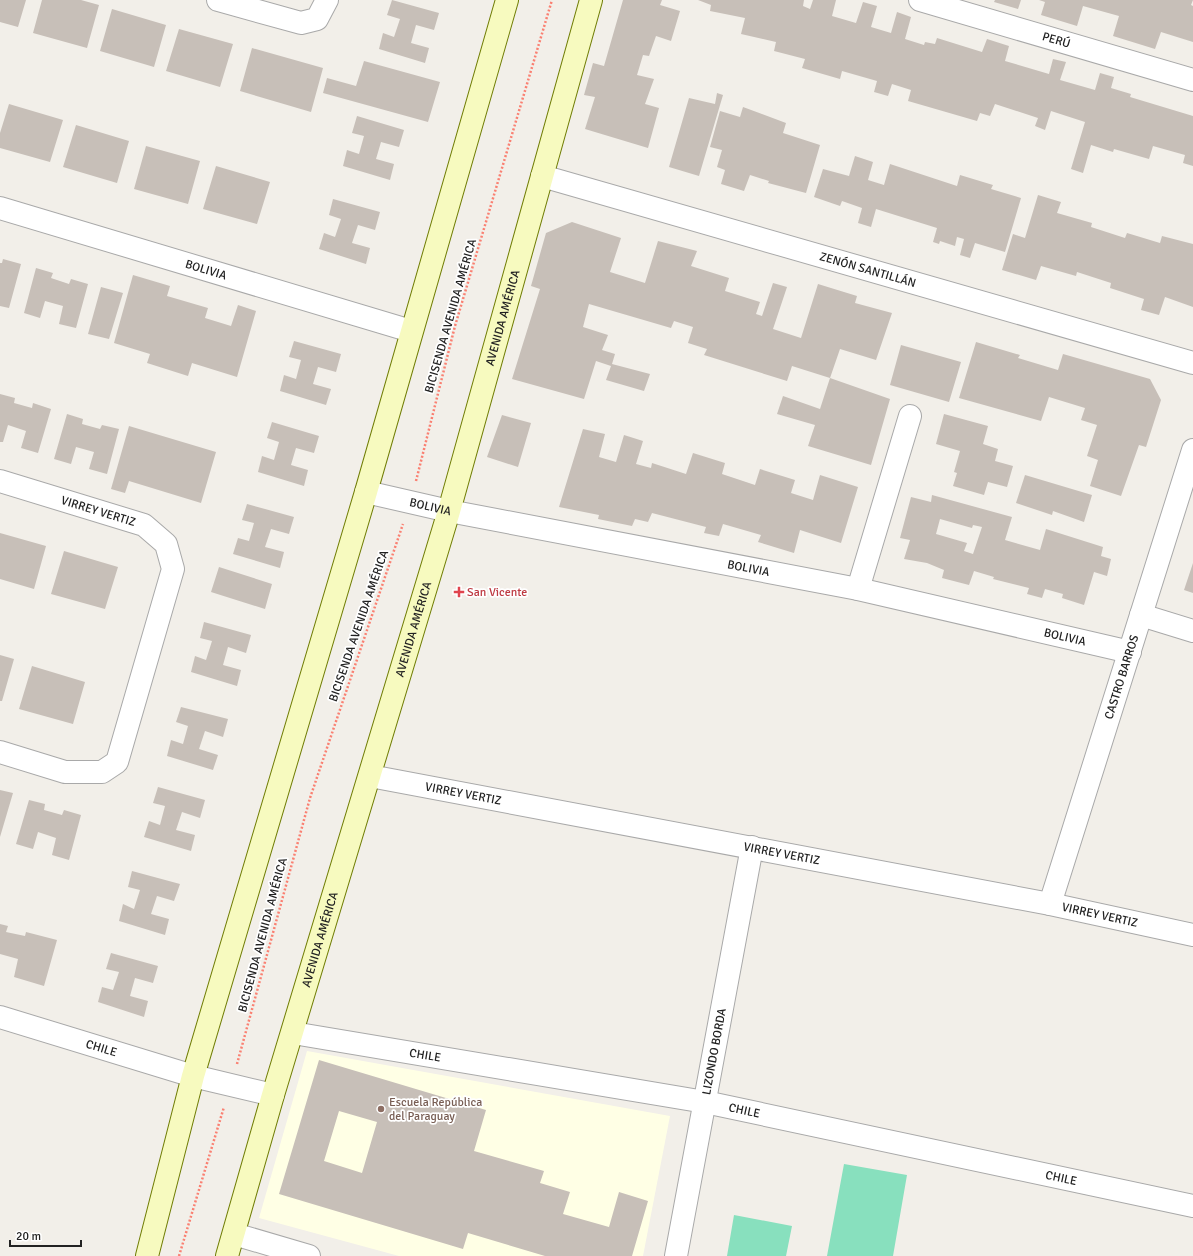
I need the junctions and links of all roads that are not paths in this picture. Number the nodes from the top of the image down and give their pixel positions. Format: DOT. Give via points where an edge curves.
graph roads {
  1 [pos="218,0"];
  2 [pos="506,0"];
  3 [pos="591,0"];
  4 [pos="920,0"];
  5 [pos="322,9"];
  6 [pos="1193,80"];
  7 [pos="542,176"];
  8 [pos="0,208"];
  9 [pos="411,331"];
  10 [pos="1193,363"];
  11 [pos="910,416"];
  12 [pos="1193,450"];
  13 [pos="0,482"];
  14 [pos="366,492"];
  15 [pos="448,511"];
  16 [pos="858,589"];
  17 [pos="1141,615"];
  18 [pos="1193,631"];
  19 [pos="1130,652"];
  20 [pos="0,752"];
  21 [pos="370,776"];
  22 [pos="752,847"];
  23 [pos="1050,904"];
  24 [pos="1193,935"];
  25 [pos="0,1017"];
  26 [pos="293,1032"];
  27 [pos="193,1076"];
  28 [pos="273,1095"];
  29 [pos="705,1102"];
  30 [pos="1193,1206"];
  31 [pos="234,1234"];
  32 [pos="147,1256"];
  33 [pos="227,1256"];
  34 [pos="309,1256"];
  35 [pos="676,1256"];
  1 -- 5 [label="street" via="301,23"];
  2 -- 9 [label="main road"];
  3 -- 7 [label="main road, AVENIDA AMÉRICA"];
  4 -- 6 [label="street, PERÚ"];
  7 -- 10 [label="street, ZENÓN SANTILLÁN"];
  7 -- 15 [label="main road, AVENIDA AMÉRICA"];
  8 -- 9 [label="street, BOLIVIA"];
  9 -- 14 [label="main road"];
  11 -- 16 [label="street"];
  12 -- 17 [label="street, CASTRO BARROS"];
  13 -- 20 [label="street, VIRREY VERTIZ" via="144,525 166,544 173,569 117,762 102,772 65,772"];
  14 -- 15 [label="street, BOLIVIA"];
  14 -- 27 [label="main road"];
  15 -- 16 [label="street, BOLIVIA"];
  15 -- 21 [label="main road, AVENIDA AMÉRICA"];
  16 -- 19 [label="street, BOLIVIA"];
  17 -- 18 [label="street"];
  17 -- 19 [label="street, CASTRO BARROS"];
  19 -- 23 [label="street, CASTRO BARROS"];
  21 -- 22 [label="street, VIRREY VERTIZ"];
  21 -- 26 [label="main road, AVENIDA AMÉRICA"];
  22 -- 23 [label="street, VIRREY VERTIZ"];
  22 -- 29 [label="street, LIZONDO BORDA"];
  23 -- 24 [label="street, VIRREY VERTIZ"];
  25 -- 27 [label="street, CHILE"];
  26 -- 28 [label="main road, AVENIDA AMÉRICA"];
  26 -- 29 [label="street, CHILE"];
  27 -- 28 [label="street, CHILE"];
  27 -- 32 [label="main road"];
  28 -- 31 [label="main road, AVENIDA AMÉRICA"];
  29 -- 30 [label="street, CHILE"];
  29 -- 35 [label="street, LIZONDO BORDA"];
  31 -- 33 [label="main road, AVENIDA AMÉRICA"];
  31 -- 34 [label="street"];
}
